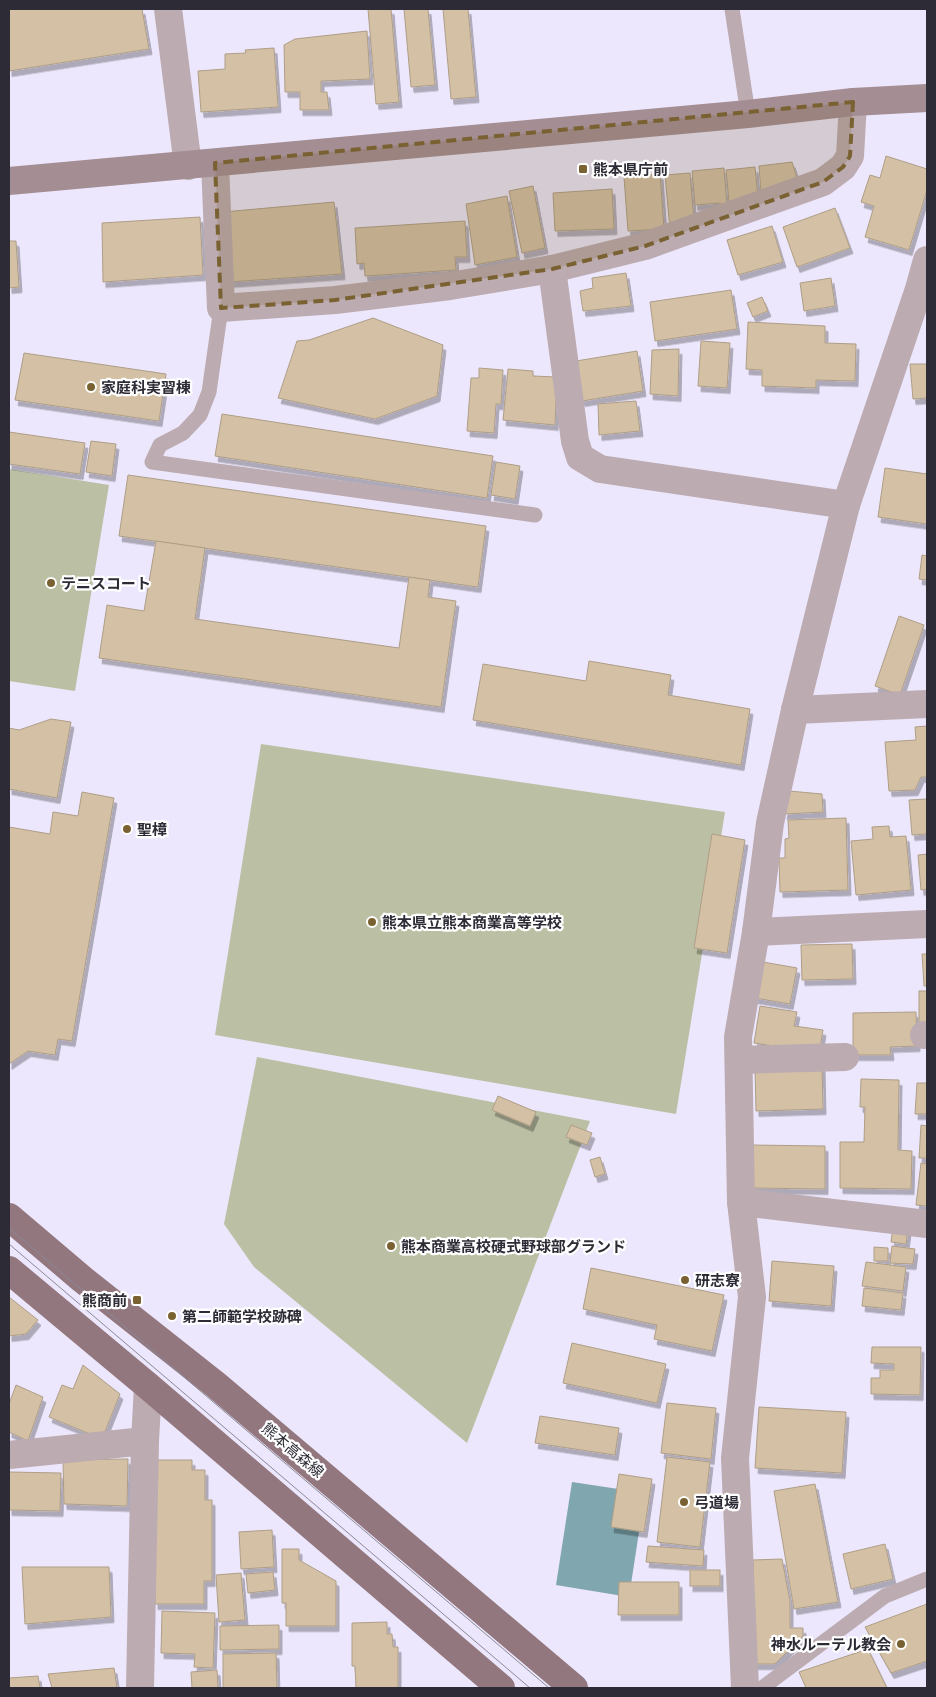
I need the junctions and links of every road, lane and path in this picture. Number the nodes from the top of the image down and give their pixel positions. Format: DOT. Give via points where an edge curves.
graph roads {
  1 [pos="168,9"];
  2 [pos="732,9"];
  3 [pos="927,98"];
  4 [pos="853,102"];
  5 [pos="748,114"];
  6 [pos="215,163"];
  7 [pos="188,166"];
  8 [pos="9,181"];
  9 [pos="927,260"];
  10 [pos="552,269"];
  11 [pos="221,308"];
  12 [pos="846,505"];
  13 [pos="535,515"];
  14 [pos="927,704"];
  15 [pos="795,710"];
  16 [pos="927,924"];
  17 [pos="756,932"];
  18 [pos="845,1057"];
  19 [pos="739,1060"];
  20 [pos="740,1202"];
  21 [pos="9,1217"];
  22 [pos="927,1224"];
  23 [pos="9,1270"];
  24 [pos="148,1386"];
  25 [pos="145,1441"];
  26 [pos="9,1456"];
  27 [pos="927,1578"];
  28 [pos="140,1688"];
  29 [pos="501,1688"];
  30 [pos="574,1688"];
  31 [pos="745,1688"];
  32 [pos="762,1688"];
  1 -- 7 [label="street"];
  2 -- 5 [label="lane"];
  3 -- 4 [label="street"];
  4 -- 5 [label="street"];
  4 -- 10 [label="street" via="850,156 843,167 823,182 645,246"];
  5 -- 6 [label="street"];
  6 -- 7 [label="street"];
  6 -- 11 [label="street"];
  7 -- 8 [label="street"];
  9 -- 12 [label="street"];
  10 -- 11 [label="street" via="335,300"];
  10 -- 12 [label="street" via="575,441 580,457 600,469"];
  11 -- 13 [label="lane" via="209,392 200,415 184,433 160,445 152,462"];
  12 -- 15 [label="street"];
  14 -- 15 [label="street"];
  15 -- 17 [label="street" via="770,823"];
  16 -- 17 [label="street"];
  17 -- 19 [label="street" via="738,1037"];
  18 -- 19 [label="street"];
  19 -- 20 [label="street"];
  20 -- 22 [label="street"];
  20 -- 31 [label="street" via="752,1297 735,1458"];
  21 -- 30 [label="main road, 熊本高森線" via="82,1280 216,1385"];
  23 -- 24 [label="main road"];
  24 -- 25 [label="street"];
  24 -- 29 [label="main road"];
  25 -- 26 [label="street"];
  25 -- 28 [label="street"];
  27 -- 32 [label="lane" via="885,1596"];
}
